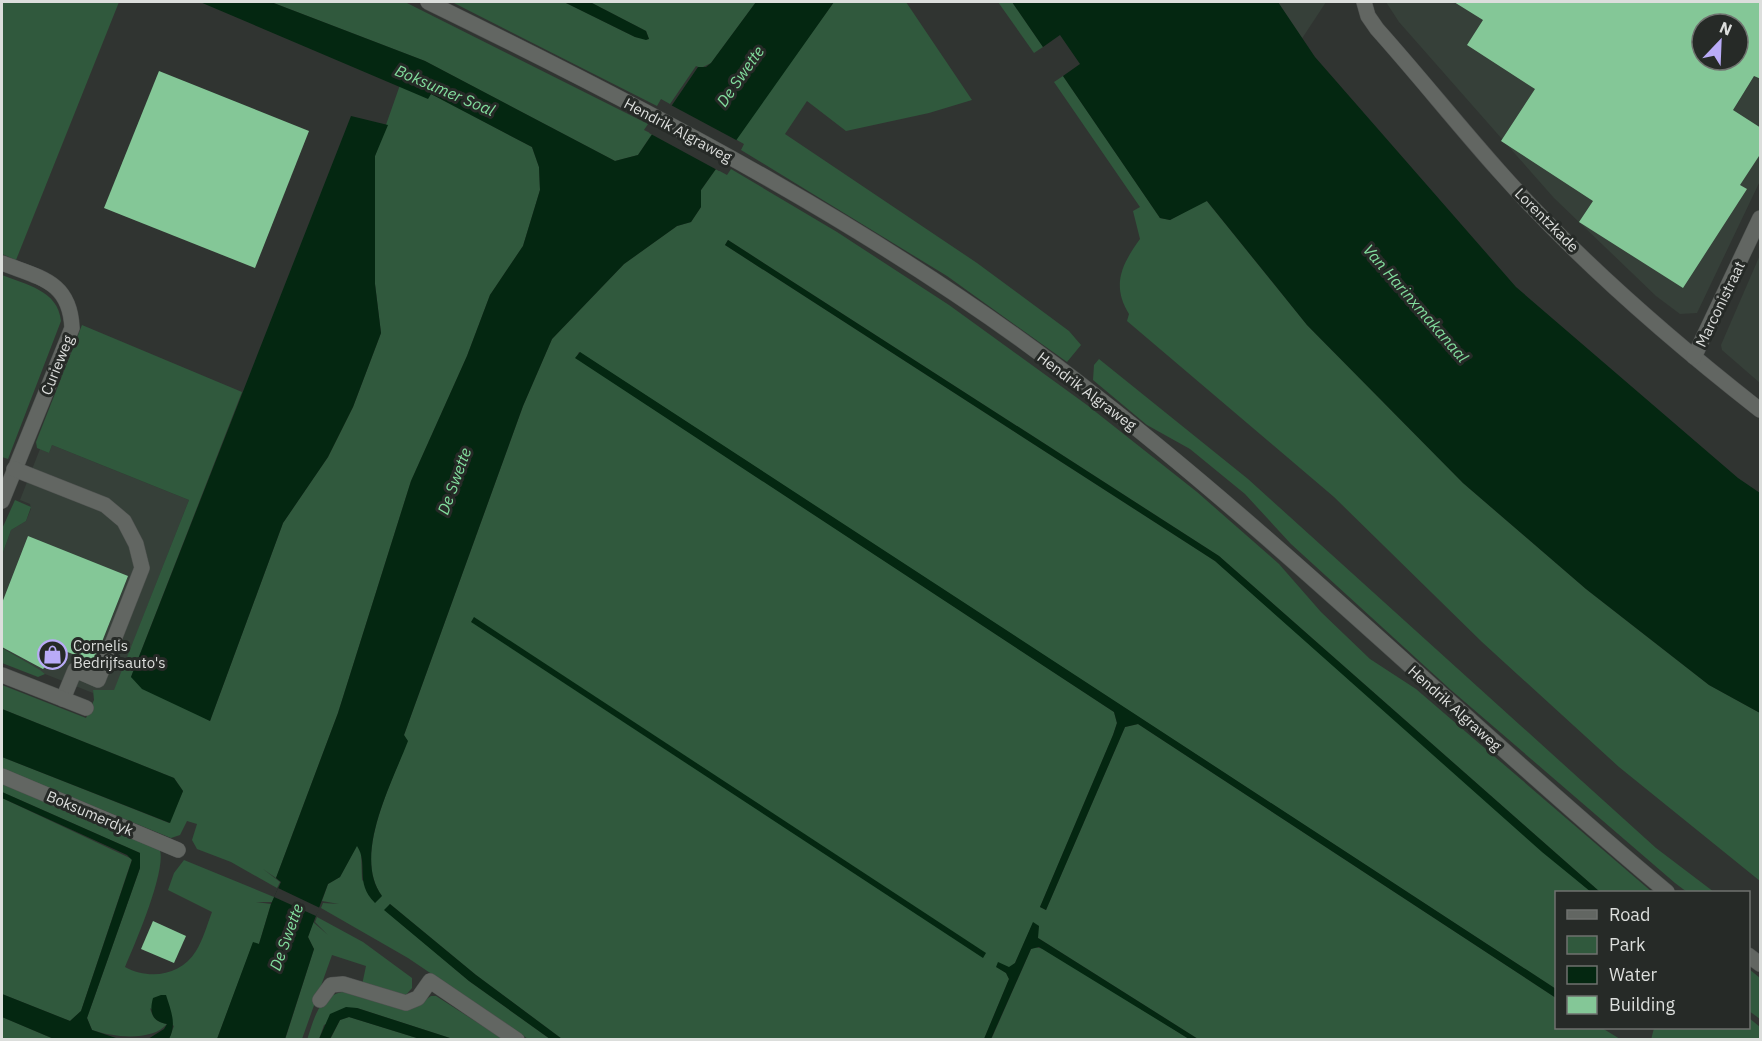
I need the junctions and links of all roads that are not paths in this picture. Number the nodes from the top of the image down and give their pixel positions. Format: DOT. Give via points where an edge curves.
graph roads {
  1 [pos="428,2"];
  2 [pos="1364,2"];
  3 [pos="1761,218"];
  4 [pos="2,263"];
  5 [pos="1694,357"];
  6 [pos="1761,410"];
  7 [pos="14,469"];
  8 [pos="2,496"];
  9 [pos="2,675"];
  10 [pos="63,699"];
  11 [pos="86,708"];
  12 [pos="2,776"];
  13 [pos="178,850"];
  14 [pos="1666,891"];
  15 [pos="320,1000"];
  16 [pos="517,1040"];
  1 -- 14 [label="street, Hendrik Algraweg" via="735,160 846,225 939,284 1096,395 1195,477"];
  2 -- 5 [label="street, Lorentzkade" via="1377,29 1499,171 1567,242"];
  3 -- 5 [label="street, Marconistraat"];
  4 -- 7 [label="street, Curieweg" via="58,287 71,310 72,328"];
  5 -- 6 [label="street, Lorentzkade"];
  7 -- 8 [label="street, Curieweg"];
  7 -- 10 [label="street" via="105,505 124,521 142,568 98,680 75,670"];
  9 -- 10 [label="street"];
  10 -- 11 [label="street"];
  12 -- 13 [label="street, Boksumerdyk"];
  15 -- 16 [label="street" via="331,985 343,984 406,1003 418,998 430,981"];
}
